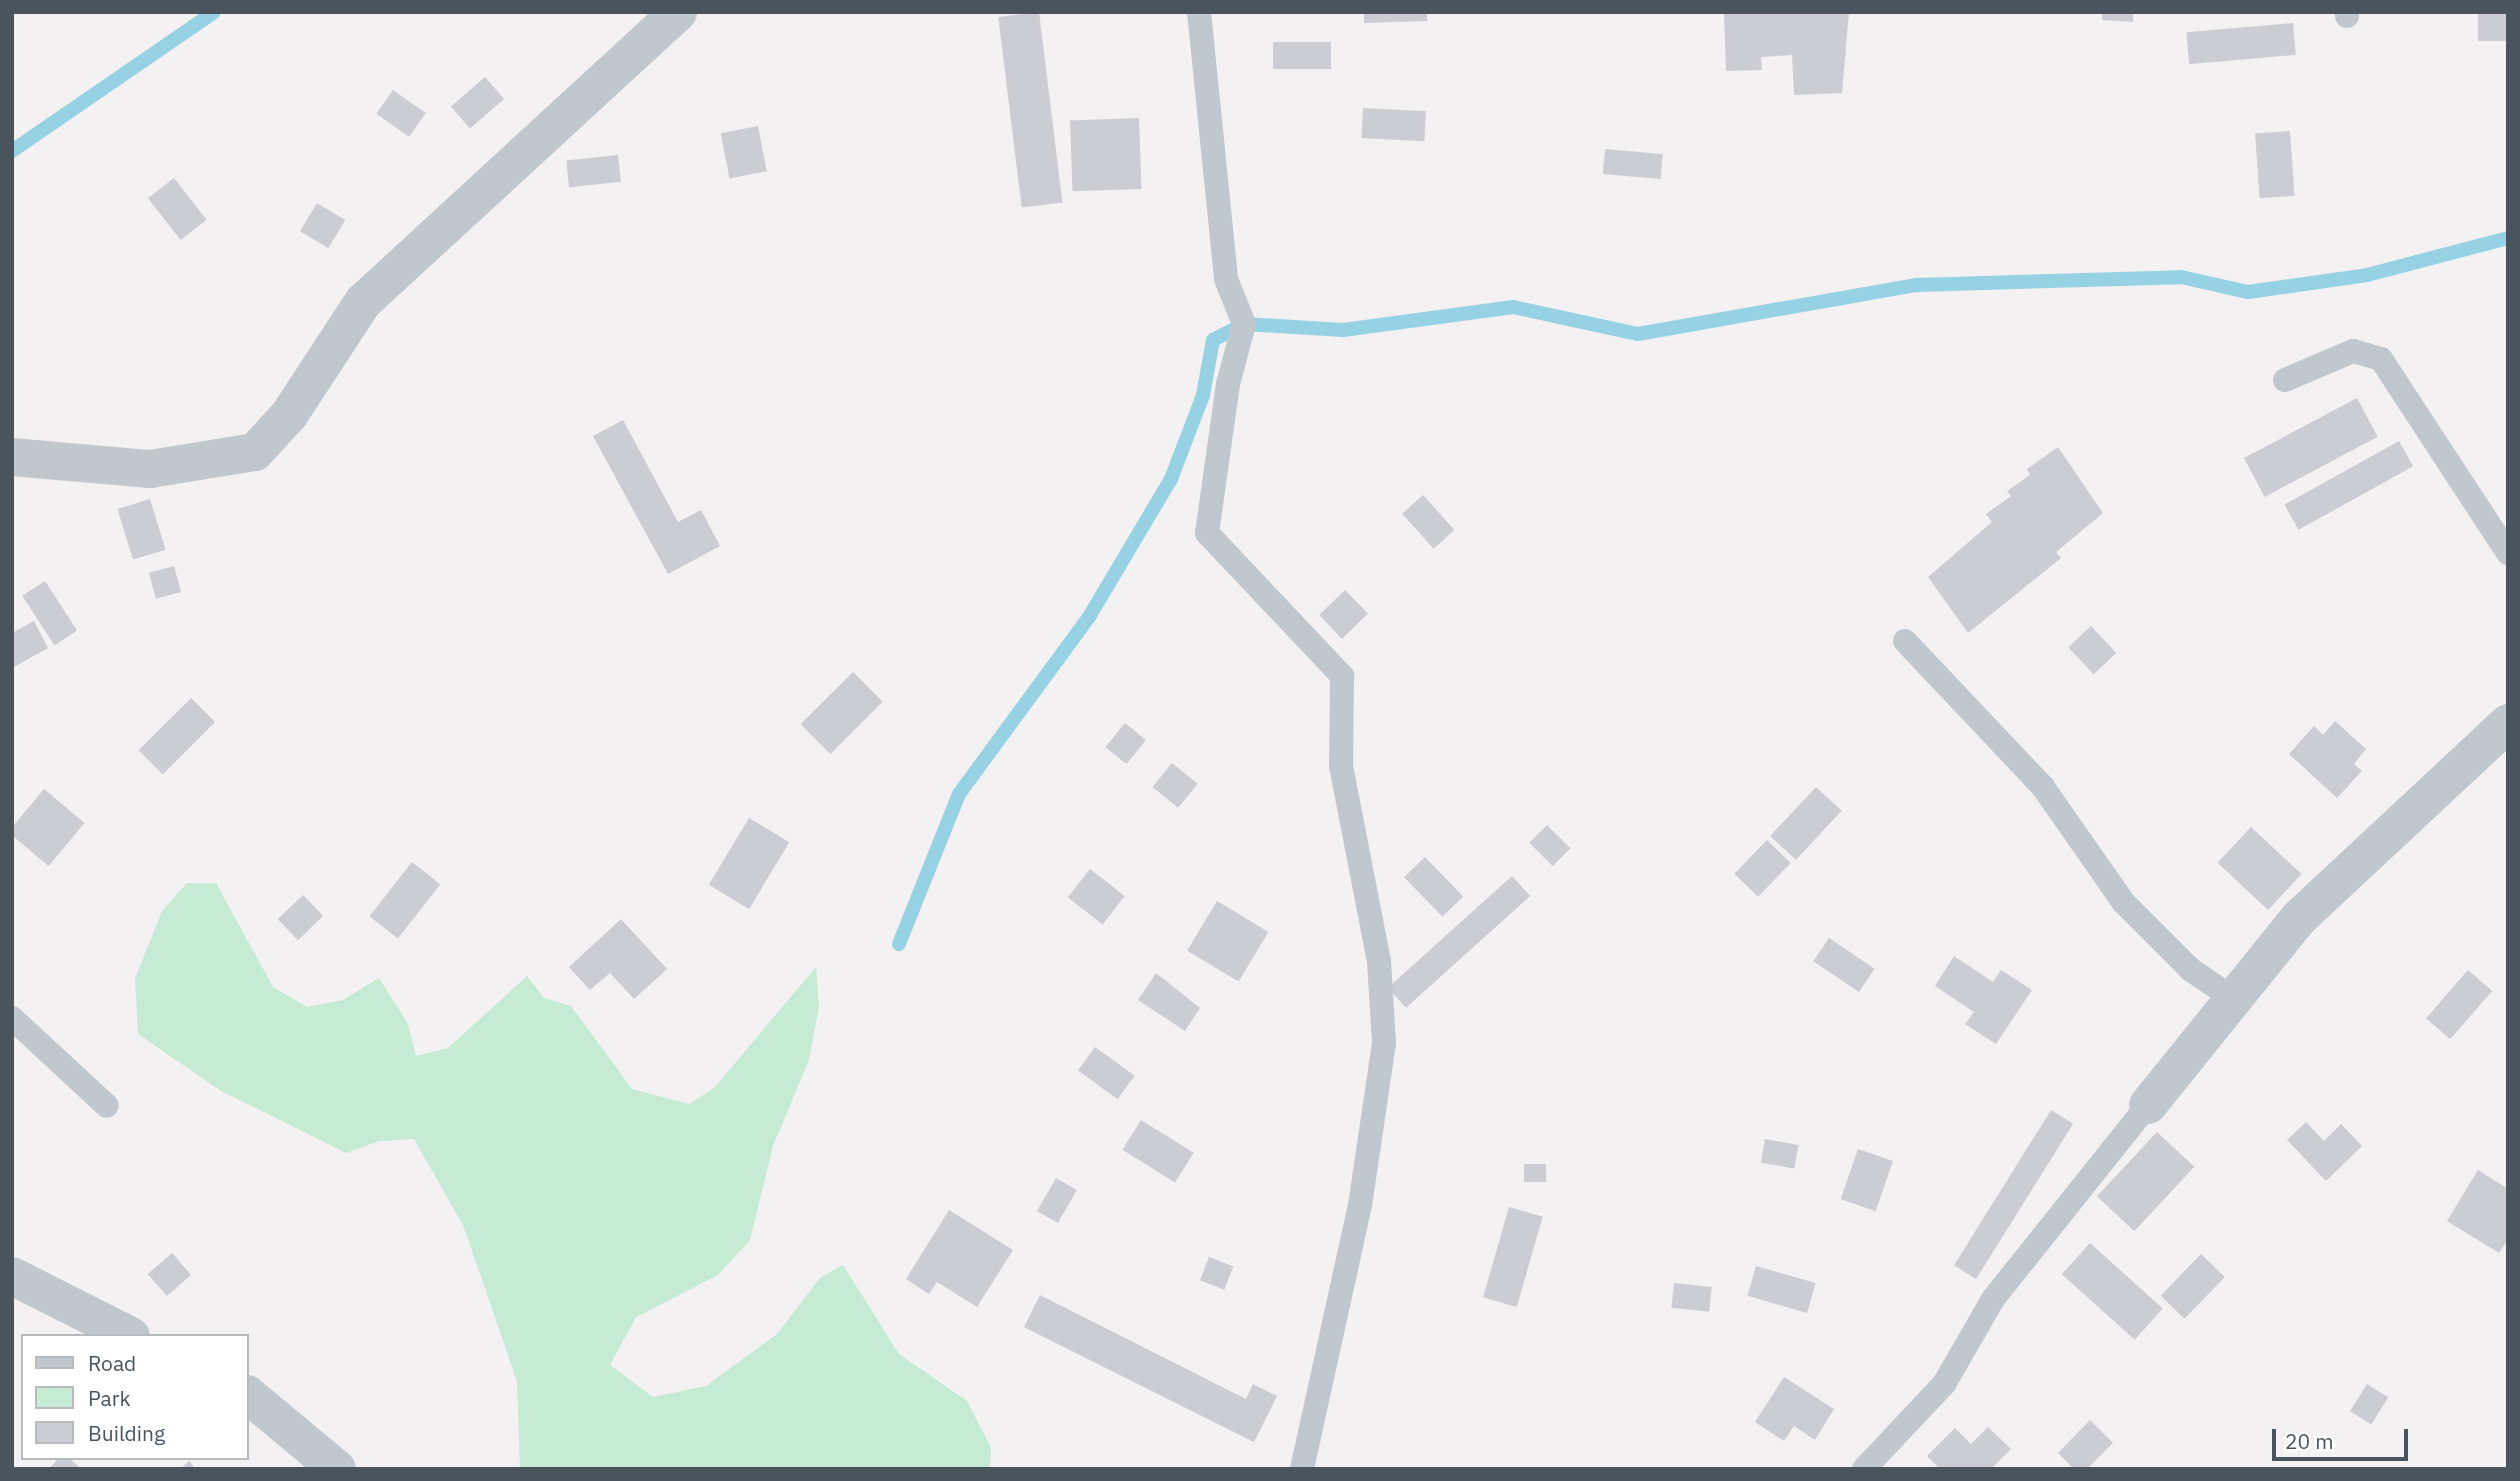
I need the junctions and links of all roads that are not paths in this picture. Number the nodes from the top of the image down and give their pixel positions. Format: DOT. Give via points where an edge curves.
graph roads {
  1 [pos="678,12"];
  2 [pos="1199,12"];
  3 [pos="2285,380"];
  4 [pos="12,457"];
  5 [pos="2508,553"];
  6 [pos="1905,641"];
  7 [pos="2508,723"];
  8 [pos="2235,1000"];
  9 [pos="12,1018"];
  10 [pos="2148,1105"];
  11 [pos="107,1106"];
  12 [pos="12,1276"];
  13 [pos="127,1334"];
  14 [pos="248,1395"];
  15 [pos="1301,1468"];
  16 [pos="337,1469"];
  17 [pos="1864,1469"];
  1 -- 4 [label="street" via="363,302 289,415 255,452 150,468"];
  2 -- 15 [label="lane" via="1226,279 1244,324 1228,384 1207,533 1342,676 1341,766 1379,961 1384,1043 1364,1178"];
  3 -- 5 [label="lane" via="2354,351 2381,359"];
  6 -- 8 [label="lane" via="2043,787 2124,903 2190,969"];
  7 -- 8 [label="street" via="2299,918"];
  8 -- 10 [label="street"];
  9 -- 11 [label="lane"];
  10 -- 17 [label="lane" via="1993,1299 1944,1384"];
  12 -- 13 [label="street"];
  14 -- 16 [label="street"];
}
